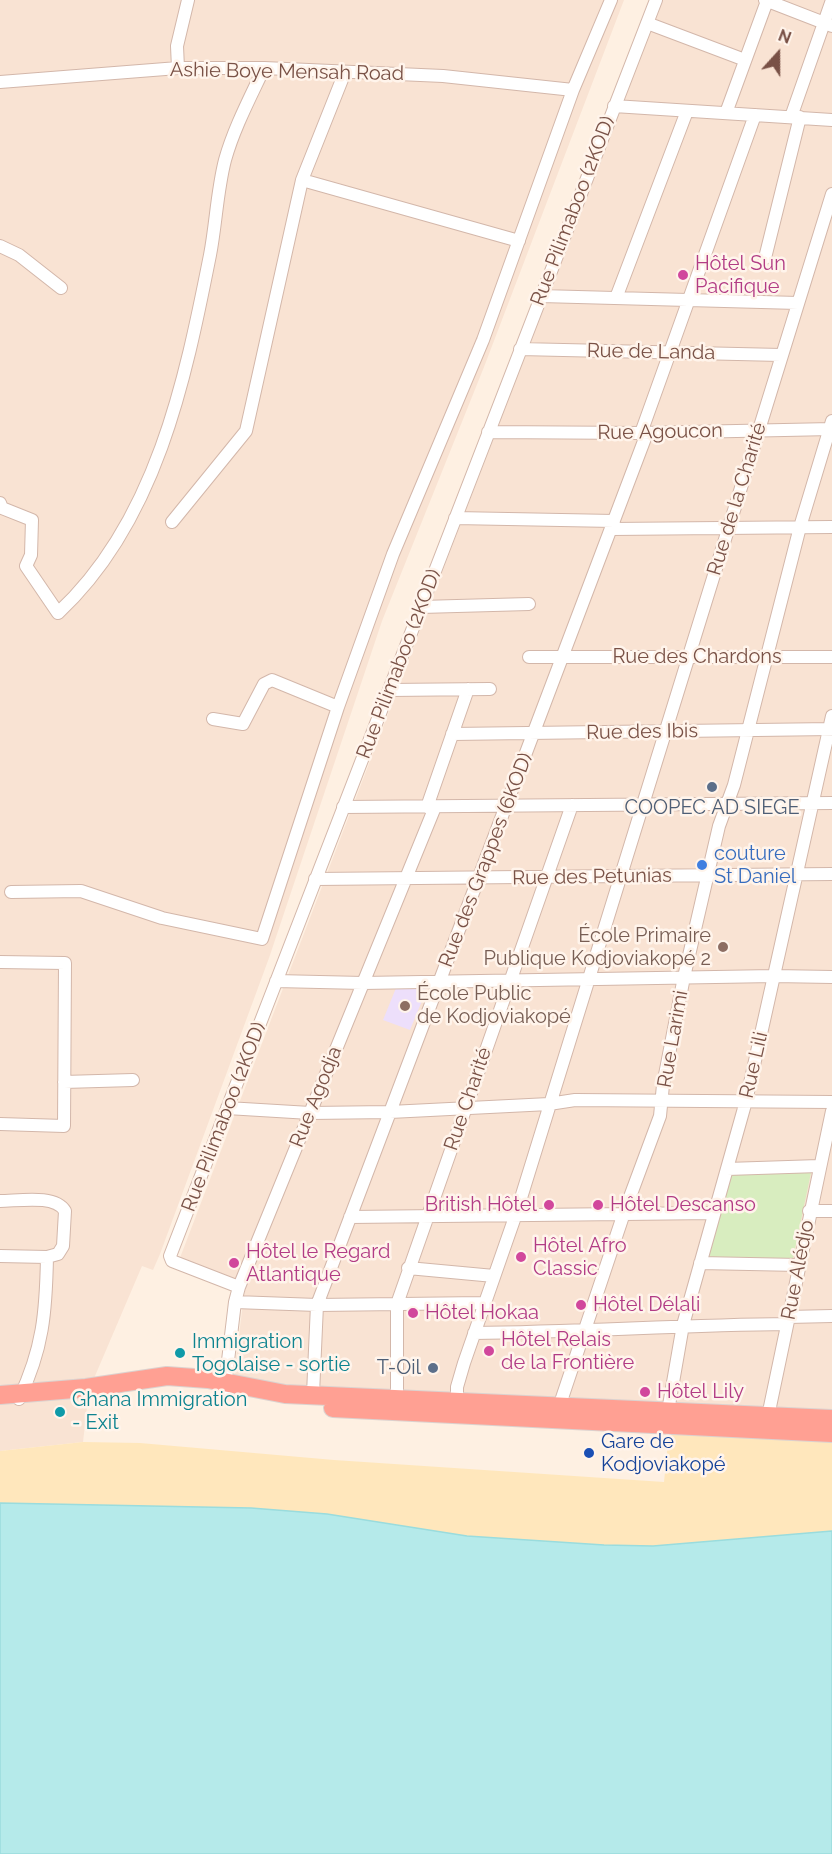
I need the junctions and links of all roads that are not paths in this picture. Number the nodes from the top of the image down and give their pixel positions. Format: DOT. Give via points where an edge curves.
graph roads {
  1 [pos="188,0"];
  2 [pos="611,0"];
  3 [pos="656,0"];
  4 [pos="766,0"];
  5 [pos="832,0"];
  6 [pos="647,23"];
  7 [pos="828,24"];
  8 [pos="745,60"];
  9 [pos="178,68"];
  10 [pos="264,68"];
  11 [pos="345,72"];
  12 [pos="0,82"];
  13 [pos="573,90"];
  14 [pos="614,106"];
  15 [pos="687,111"];
  16 [pos="726,113"];
  17 [pos="755,115"];
  18 [pos="796,117"];
  19 [pos="832,120"];
  20 [pos="302,180"];
  21 [pos="832,194"];
  22 [pos="519,242"];
  23 [pos="0,246"];
  24 [pos="765,258"];
  25 [pos="61,288"];
  26 [pos="541,296"];
  27 [pos="616,298"];
  28 [pos="688,300"];
  29 [pos="798,303"];
  30 [pos="520,349"];
  31 [pos="669,353"];
  32 [pos="782,355"];
  33 [pos="831,426"];
  34 [pos="758,430"];
  35 [pos="488,432"];
  36 [pos="644,433"];
  37 [pos="0,503"];
  38 [pos="455,518"];
  39 [pos="172,522"];
  40 [pos="612,525"];
  41 [pos="801,527"];
  42 [pos="832,527"];
  43 [pos="727,529"];
  44 [pos="529,604"];
  45 [pos="421,607"];
  46 [pos="529,657"];
  47 [pos="686,657"];
  48 [pos="767,657"];
  49 [pos="832,657"];
  50 [pos="562,658"];
  51 [pos="468,689"];
  52 [pos="490,689"];
  53 [pos="389,690"];
  54 [pos="338,707"];
  55 [pos="832,716"];
  56 [pos="213,719"];
  57 [pos="831,729"];
  58 [pos="747,730"];
  59 [pos="666,731"];
  60 [pos="452,734"];
  61 [pos="533,735"];
  62 [pos="832,803"];
  63 [pos="727,804"];
  64 [pos="813,804"];
  65 [pos="642,805"];
  66 [pos="572,806"];
  67 [pos="343,807"];
  68 [pos="431,807"];
  69 [pos="506,807"];
  70 [pos="797,874"];
  71 [pos="832,874"];
  72 [pos="707,875"];
  73 [pos="619,876"];
  74 [pos="546,877"];
  75 [pos="479,878"];
  76 [pos="315,879"];
  77 [pos="405,879"];
  78 [pos="11,892"];
  79 [pos="0,962"];
  80 [pos="774,976"];
  81 [pos="684,978"];
  82 [pos="832,978"];
  83 [pos="510,980"];
  84 [pos="587,980"];
  85 [pos="276,981"];
  86 [pos="439,982"];
  87 [pos="363,983"];
  88 [pos="133,1080"];
  89 [pos="64,1082"];
  90 [pos="662,1099"];
  91 [pos="746,1101"];
  92 [pos="832,1102"];
  93 [pos="549,1104"];
  94 [pos="227,1108"];
  95 [pos="465,1108"];
  96 [pos="832,1111"];
  97 [pos="310,1113"];
  98 [pos="390,1113"];
  99 [pos="0,1124"];
  100 [pos="819,1166"];
  101 [pos="727,1169"];
  102 [pos="0,1201"];
  103 [pos="809,1211"];
  104 [pos="832,1211"];
  105 [pos="624,1213"];
  106 [pos="714,1213"];
  107 [pos="428,1214"];
  108 [pos="516,1214"];
  109 [pos="351,1217"];
  110 [pos="0,1256"];
  111 [pos="46,1257"];
  112 [pos="700,1263"];
  113 [pos="799,1265"];
  114 [pos="408,1268"];
  115 [pos="494,1276"];
  116 [pos="239,1287"];
  117 [pos="235,1302"];
  118 [pos="484,1303"];
  119 [pos="397,1304"];
  120 [pos="317,1305"];
  121 [pos="832,1316"];
  122 [pos="788,1320"];
  123 [pos="683,1325"];
  124 [pos="586,1332"];
  125 [pos="474,1333"];
  126 [pos="225,1388"];
  127 [pos="313,1394"];
  128 [pos="0,1395"];
  129 [pos="20,1397"];
  130 [pos="0,1401"];
  131 [pos="397,1405"];
  132 [pos="559,1407"];
  133 [pos="457,1408"];
  134 [pos="668,1411"];
  135 [pos="832,1419"];
  136 [pos="767,1424"];
  137 [pos="832,1433"];
  1 -- 9 [label="street" via="177,46"];
  2 -- 13 [label="street"];
  3 -- 6 [label="street, Rue Pilimaboo (2KOD)"];
  4 -- 7 [label="street"];
  4 -- 8 [label="street"];
  5 -- 7 [label="street"];
  6 -- 8 [label="street"];
  6 -- 14 [label="street, Rue Pilimaboo (2KOD)"];
  7 -- 18 [label="street"];
  8 -- 16 [label="street"];
  9 -- 10 [label="street, Ashie Boye Mensah Road"];
  9 -- 12 [label="street, Ashie Boye Mensah Road"];
  10 -- 11 [label="street, Ashie Boye Mensah Road"];
  10 -- 37 [label="street" via="225,161 210,255 167,435 113,548 82,591 58,613 26,566 31,555 32,520 2,508"];
  11 -- 13 [label="street, Ashie Boye Mensah Road" via="443,76"];
  11 -- 20 [label="street"];
  13 -- 22 [label="street"];
  14 -- 15 [label="street"];
  14 -- 26 [label="street, Rue Pilimaboo (2KOD)"];
  15 -- 16 [label="street"];
  15 -- 27 [label="street"];
  16 -- 17 [label="street"];
  17 -- 18 [label="street"];
  17 -- 28 [label="street, Rue des Grappes (6KOD)"];
  18 -- 19 [label="street"];
  18 -- 24 [label="street"];
  20 -- 22 [label="street"];
  20 -- 39 [label="street" via="246,431"];
  21 -- 29 [label="street, Rue de la Charité"];
  22 -- 54 [label="street" via="483,340 393,554"];
  23 -- 25 [label="street" via="19,255"];
  26 -- 27 [label="street"];
  26 -- 30 [label="street, Rue Pilimaboo (2KOD)"];
  27 -- 28 [label="street"];
  28 -- 29 [label="street"];
  28 -- 31 [label="street, Rue des Grappes (6KOD)"];
  29 -- 32 [label="street, Rue de la Charité"];
  30 -- 31 [label="street, Rue de Landa"];
  30 -- 35 [label="street, Rue Pilimaboo (2KOD)"];
  31 -- 32 [label="street, Rue de Landa"];
  31 -- 36 [label="street, Rue des Grappes (6KOD)"];
  32 -- 34 [label="street, Rue de la Charité"];
  33 -- 34 [label="street, Rue Agoucon"];
  33 -- 41 [label="street, Rue Larimi"];
  34 -- 36 [label="street, Rue Agoucon"];
  34 -- 43 [label="street, Rue de la Charité"];
  35 -- 36 [label="street, Rue Agoucon"];
  35 -- 38 [label="street, Rue Pilimaboo (2KOD)"];
  36 -- 40 [label="street, Rue des Grappes (6KOD)"];
  38 -- 40 [label="street"];
  38 -- 45 [label="street, Rue Pilimaboo (2KOD)"];
  40 -- 43 [label="street"];
  40 -- 50 [label="street, Rue des Grappes (6KOD)"];
  41 -- 42 [label="street"];
  41 -- 43 [label="street"];
  41 -- 48 [label="street, Rue Larimi"];
  43 -- 47 [label="street, Rue de la Charité"];
  44 -- 45 [label="street"];
  45 -- 53 [label="street, Rue Pilimaboo (2KOD)"];
  46 -- 50 [label="street, Rue des Chardons"];
  47 -- 48 [label="street, Rue des Chardons"];
  47 -- 50 [label="street, Rue des Chardons"];
  47 -- 59 [label="street, Rue de la Charité"];
  48 -- 49 [label="street, Rue des Chardons"];
  48 -- 58 [label="street, Rue Larimi"];
  50 -- 61 [label="street, Rue des Grappes (6KOD)"];
  51 -- 52 [label="street"];
  51 -- 53 [label="street"];
  51 -- 60 [label="street, Rue Agodja"];
  53 -- 67 [label="street, Rue Pilimaboo (2KOD)"];
  54 -- 56 [label="street" via="274,680 264,684 243,724"];
  54 -- 78 [label="street" via="262,939 162,918 81,891"];
  55 -- 57 [label="street, Rue Lili"];
  57 -- 58 [label="street, Rue des Ibis"];
  57 -- 64 [label="street, Rue Lili"];
  58 -- 59 [label="street, Rue des Ibis"];
  58 -- 63 [label="street, Rue Larimi"];
  59 -- 61 [label="street, Rue des Ibis"];
  59 -- 65 [label="street, Rue de la Charité"];
  60 -- 61 [label="street, Rue des Ibis"];
  60 -- 68 [label="street, Rue Agodja"];
  61 -- 69 [label="street, Rue des Grappes (6KOD)"];
  62 -- 64 [label="street"];
  63 -- 64 [label="street"];
  63 -- 65 [label="street"];
  63 -- 72 [label="street, Rue Larimi"];
  64 -- 70 [label="street, Rue Lili"];
  65 -- 66 [label="street"];
  65 -- 73 [label="street, Rue de la Charité"];
  66 -- 69 [label="street"];
  66 -- 74 [label="street, Rue Charité"];
  67 -- 68 [label="street"];
  67 -- 76 [label="street, Rue Pilimaboo (2KOD)"];
  68 -- 69 [label="street"];
  68 -- 77 [label="street, Rue Agodja"];
  69 -- 75 [label="street, Rue des Grappes (6KOD)"];
  70 -- 71 [label="street, Rue des Petunias"];
  70 -- 72 [label="street, Rue des Petunias"];
  70 -- 80 [label="street, Rue Lili"];
  72 -- 73 [label="street, Rue des Petunias"];
  72 -- 81 [label="street, Rue Larimi"];
  73 -- 74 [label="street, Rue des Petunias"];
  73 -- 84 [label="street, Rue de la Charité"];
  74 -- 75 [label="street, Rue des Petunias"];
  74 -- 83 [label="street, Rue Charité"];
  75 -- 77 [label="street, Rue des Petunias"];
  75 -- 86 [label="street, Rue des Grappes (6KOD)"];
  76 -- 77 [label="street, Rue des Petunias"];
  76 -- 85 [label="street, Rue Pilimaboo (2KOD)"];
  77 -- 87 [label="street, Rue Agodja"];
  79 -- 89 [label="street" via="65,963"];
  80 -- 81 [label="street"];
  80 -- 82 [label="street"];
  80 -- 91 [label="street, Rue Lili"];
  81 -- 84 [label="street"];
  81 -- 90 [label="street, Rue Larimi"];
  83 -- 84 [label="street"];
  83 -- 86 [label="street"];
  83 -- 95 [label="street, Rue Charité"];
  84 -- 93 [label="street, Rue de la Charité"];
  85 -- 87 [label="street"];
  85 -- 94 [label="street, Rue Pilimaboo (2KOD)"];
  86 -- 87 [label="street"];
  86 -- 98 [label="street, Rue des Grappes (6KOD)"];
  87 -- 97 [label="street, Rue Agodja"];
  88 -- 89 [label="street"];
  89 -- 99 [label="street" via="64,1126"];
  90 -- 91 [label="street"];
  90 -- 93 [label="street"];
  90 -- 105 [label="street, Rue Larimi" via="660,1116"];
  91 -- 92 [label="street"];
  91 -- 101 [label="street, Rue Lili"];
  93 -- 95 [label="street"];
  93 -- 108 [label="street, Rue de la Charité"];
  94 -- 97 [label="street"];
  94 -- 116 [label="street, Rue Pilimaboo (2KOD)" via="170,1256 172,1261"];
  95 -- 98 [label="street"];
  95 -- 107 [label="street, Rue Charité"];
  96 -- 100 [label="street, Rue Alédjo"];
  97 -- 98 [label="street"];
  97 -- 116 [label="street, Rue Agodja"];
  98 -- 109 [label="street, Rue des Grappes (6KOD)"];
  100 -- 101 [label="street"];
  100 -- 103 [label="street, Rue Alédjo"];
  101 -- 106 [label="street, Rue Lili"];
  102 -- 111 [label="street" via="51,1201 62,1206 63,1246 58,1254"];
  103 -- 104 [label="street"];
  103 -- 113 [label="street, Rue Alédjo"];
  105 -- 106 [label="street"];
  105 -- 108 [label="street"];
  105 -- 124 [label="street, Rue Larimi"];
  106 -- 112 [label="street, Rue Lili"];
  107 -- 108 [label="street"];
  107 -- 109 [label="street"];
  107 -- 114 [label="street, Rue Charité"];
  108 -- 115 [label="street, Rue de la Charité"];
  109 -- 120 [label="street, Rue des Grappes (6KOD)"];
  110 -- 111 [label="street"];
  111 -- 129 [label="street" via="39,1349"];
  112 -- 113 [label="street"];
  112 -- 123 [label="street, Rue Lili"];
  113 -- 122 [label="street, Rue Alédjo"];
  114 -- 115 [label="street"];
  114 -- 119 [label="street, Rue Charité"];
  115 -- 118 [label="street, Rue de la Charité"];
  116 -- 117 [label="street, Rue Agodja"];
  117 -- 120 [label="street"];
  117 -- 126 [label="street, Rue Agodja"];
  118 -- 119 [label="street"];
  118 -- 125 [label="street, Rue de la Charité"];
  119 -- 120 [label="street"];
  119 -- 131 [label="street, Rue Charité"];
  120 -- 127 [label="street, Rue des Grappes (6KOD)"];
  121 -- 122 [label="street"];
  122 -- 123 [label="street"];
  122 -- 136 [label="street, Rue Alédjo"];
  123 -- 124 [label="street"];
  123 -- 134 [label="street, Rue Lili"];
  124 -- 125 [label="street"];
  124 -- 132 [label="street, Rue Larimi"];
  125 -- 133 [label="street, Rue de la Charité" via="457,1387"];
  126 -- 127 [label="highway"];
  126 -- 129 [label="highway" via="167,1376 85,1391"];
  126 -- 131 [label="highway" via="269,1404"];
  127 -- 131 [label="highway"];
  128 -- 129 [label="highway"];
  129 -- 130 [label="highway"];
  131 -- 133 [label="highway"];
  132 -- 133 [label="highway"];
  132 -- 134 [label="highway"];
  133 -- 136 [label="highway"];
  134 -- 136 [label="highway"];
  135 -- 136 [label="highway"];
  136 -- 137 [label="highway"];
}
